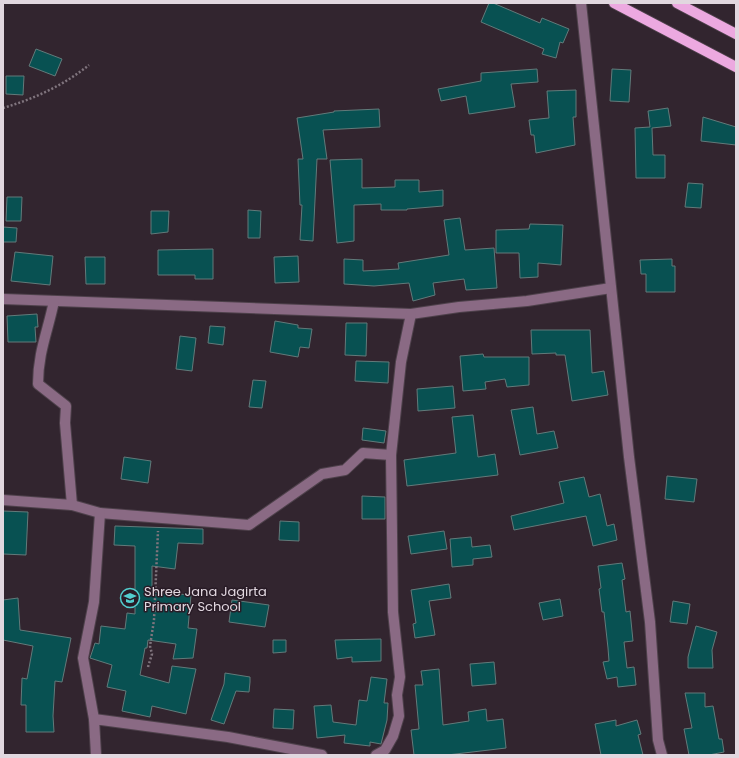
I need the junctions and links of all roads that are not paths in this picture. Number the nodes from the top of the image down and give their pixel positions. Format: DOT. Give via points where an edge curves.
graph roads {
  1 [pos="581,3"];
  2 [pos="614,3"];
  3 [pos="677,3"];
  4 [pos="736,34"];
  5 [pos="736,67"];
  6 [pos="611,288"];
  7 [pos="3,299"];
  8 [pos="54,301"];
  9 [pos="411,314"];
  10 [pos="391,455"];
  11 [pos="3,500"];
  12 [pos="72,505"];
  13 [pos="100,512"];
  14 [pos="94,719"];
  15 [pos="96,755"];
  16 [pos="322,755"];
  17 [pos="376,755"];
  18 [pos="662,755"];
  1 -- 6 [label="street"];
  2 -- 5 [label="main road"];
  3 -- 4 [label="main road"];
  6 -- 9 [label="street" via="527,301"];
  6 -- 18 [label="street" via="650,622 658,740"];
  7 -- 8 [label="street"];
  8 -- 9 [label="street"];
  8 -- 12 [label="street" via="38,365 38,384 66,406 65,423"];
  9 -- 10 [label="street" via="401,362"];
  10 -- 13 [label="street" via="363,453 345,470 322,474 249,525"];
  10 -- 17 [label="street" via="393,612 400,677 400,716 385,750"];
  11 -- 12 [label="street"];
  12 -- 13 [label="street"];
  13 -- 14 [label="street" via="94,602 83,658"];
  14 -- 15 [label="street"];
  14 -- 16 [label="street" via="228,737"];
}
